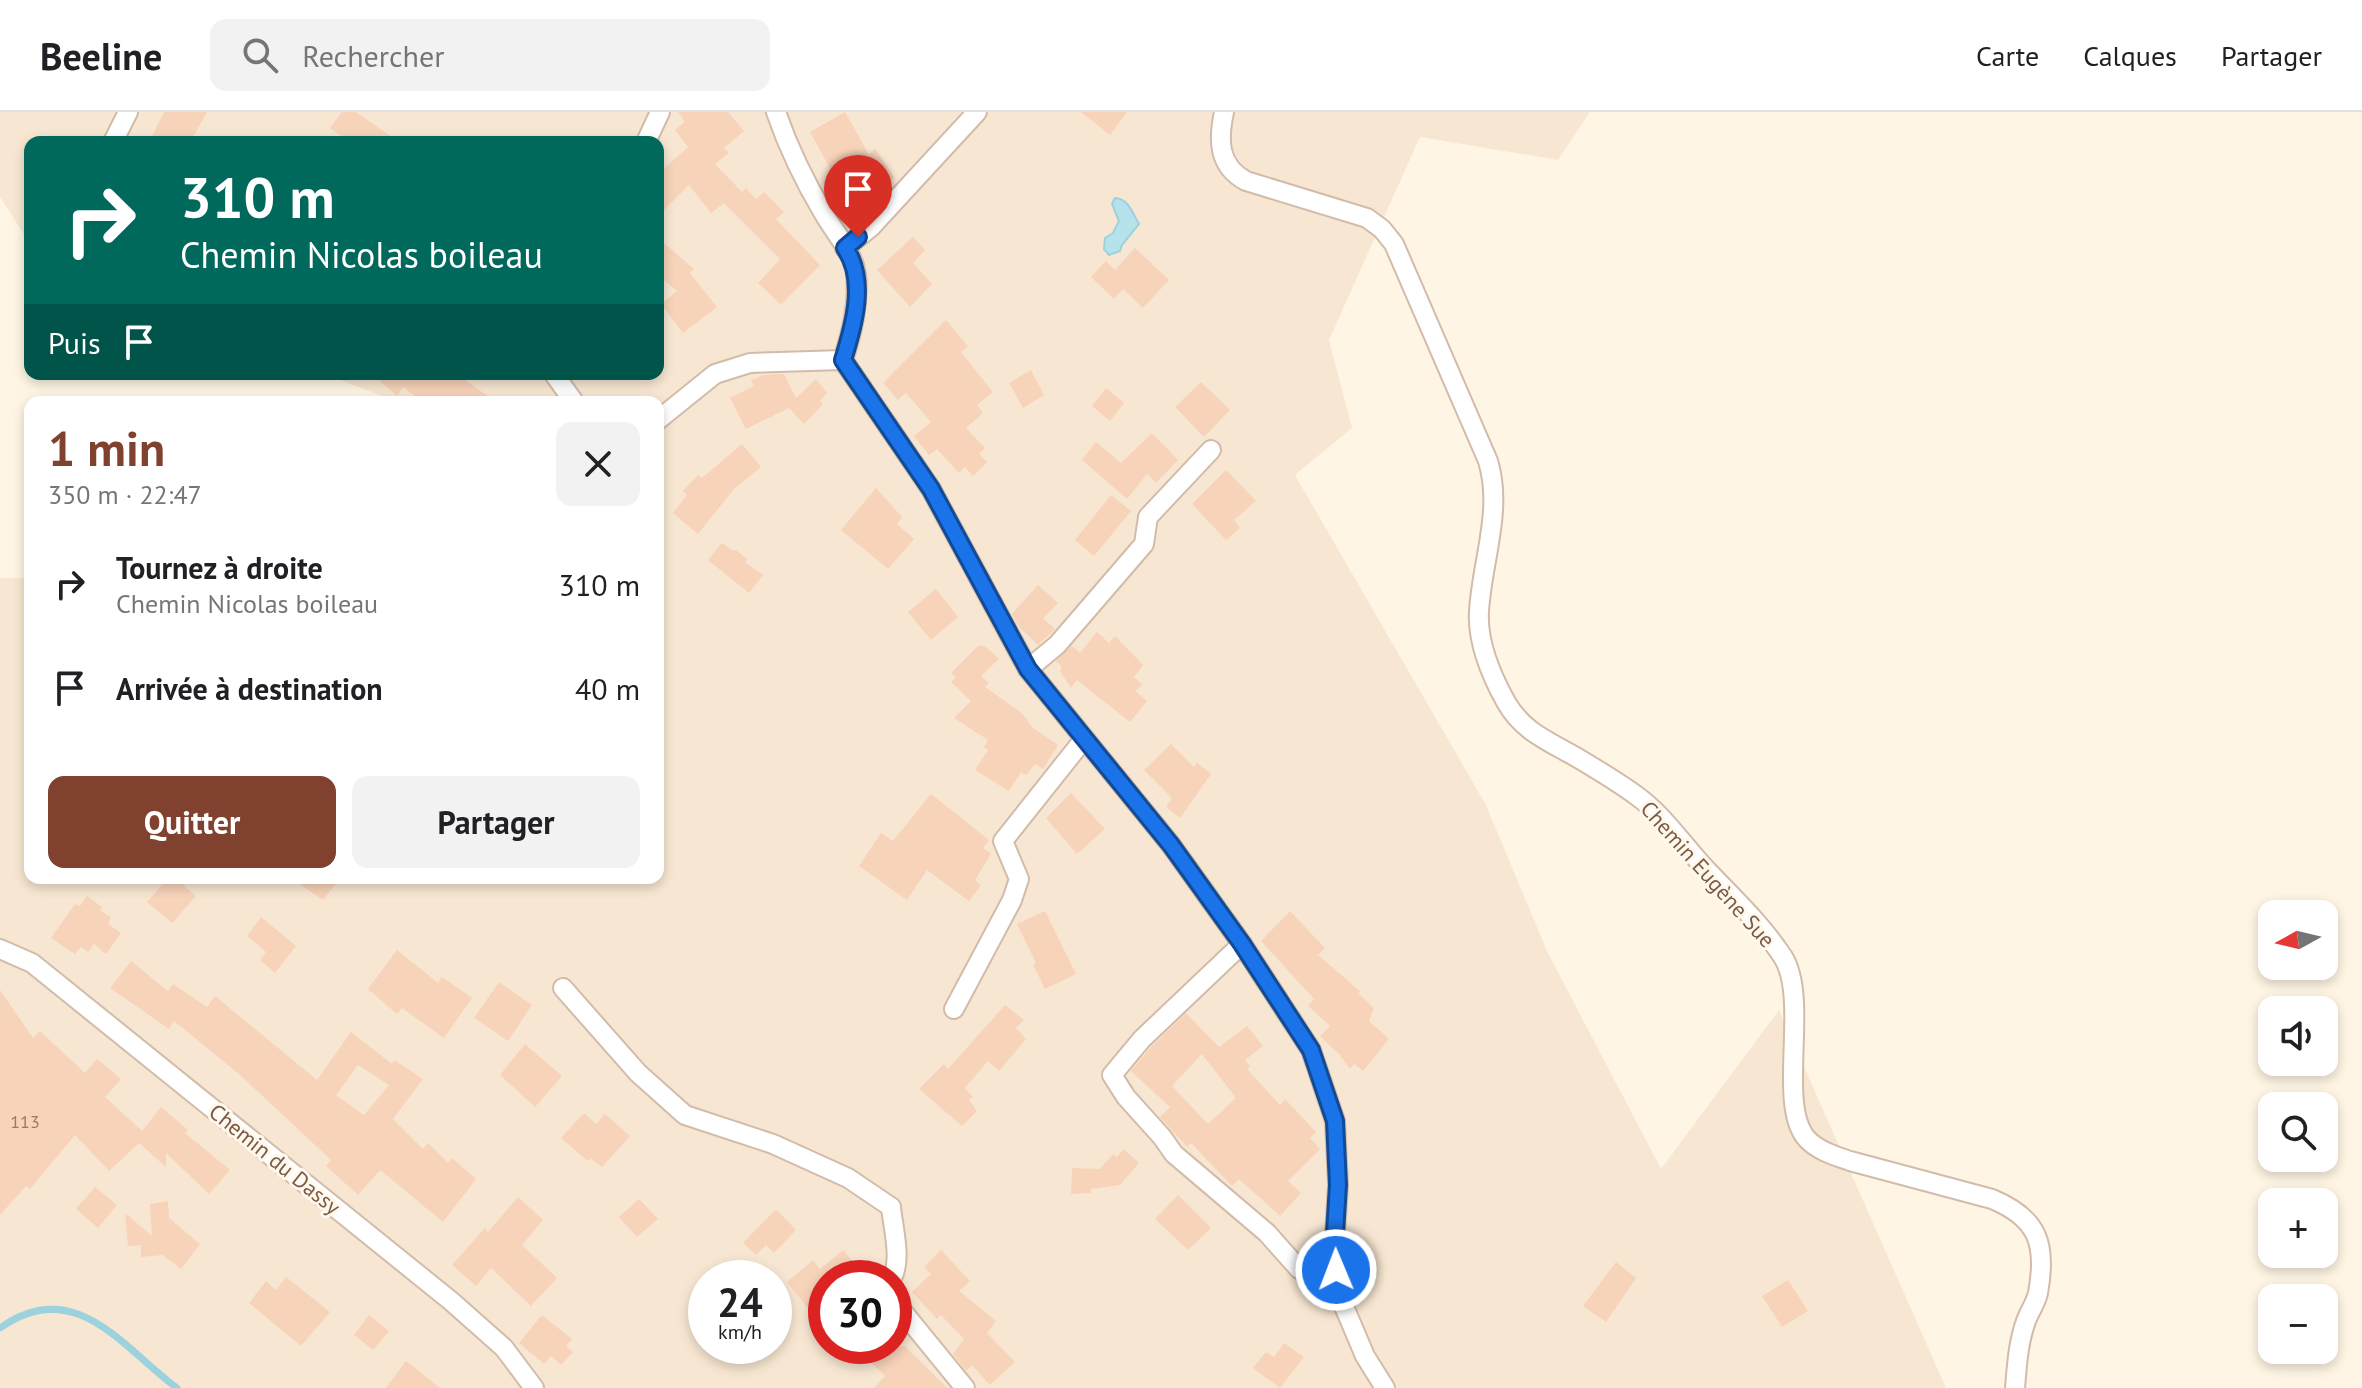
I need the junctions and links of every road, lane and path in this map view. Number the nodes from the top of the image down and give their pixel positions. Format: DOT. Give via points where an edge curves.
graph roads {
  1 [pos="128,112"];
  2 [pos="660,112"];
  3 [pos="776,112"];
  4 [pos="977,112"];
  5 [pos="1224,112"];
  6 [pos="116,136"];
  7 [pos="649,136"];
  8 [pos="845,248"];
  9 [pos="843,360"];
  10 [pos="664,415"];
  11 [pos="1211,450"];
  12 [pos="1028,669"];
  13 [pos="1084,739"];
  14 [pos="1242,944"];
  15 [pos="0,949"];
  16 [pos="563,988"];
  17 [pos="954,1009"];
  18 [pos="895,1260"];
  19 [pos="1336,1270"];
  20 [pos="912,1323"];
  21 [pos="534,1388"];
  22 [pos="965,1388"];
  23 [pos="1385,1388"];
  24 [pos="2015,1388"];
  1 -- 6 [label="street"];
  2 -- 7 [label="street"];
  3 -- 8 [label="street"];
  4 -- 8 [label="street" via="871,227"];
  5 -- 24 [label="street, Chemin Eugène Sue" via="1220,142 1234,175 1367,218 1394,244 1494,481 1478,613 1484,651 1506,703 1522,725 1638,797 1672,828 1784,959 1793,998 1796,1113 1808,1140 1850,1161 1992,1199 2014,1208 2032,1225 2040,1256 2038,1295 2018,1347"];
  8 -- 9 [label="street" via="856,274 855,320"];
  9 -- 10 [label="street" via="750,363 715,374"];
  9 -- 12 [label="street" via="931,489"];
  11 -- 12 [label="street" via="1148,517 1144,544 1057,645"];
  12 -- 13 [label="street"];
  13 -- 14 [label="street" via="1171,845"];
  13 -- 17 [label="street" via="1003,841 1019,879"];
  14 -- 19 [label="street" via="1311,1050 1335,1121"];
  14 -- 19 [label="street" via="1142,1039 1112,1075 1174,1154 1267,1233 1299,1269"];
  15 -- 21 [label="street, Chemin du Dassy" via="32,963 451,1301 504,1348"];
  16 -- 18 [label="street" via="638,1073 685,1115 773,1144 848,1178 891,1207"];
  19 -- 23 [label="street" via="1348,1317"];
  20 -- 22 [label="street"];
}
